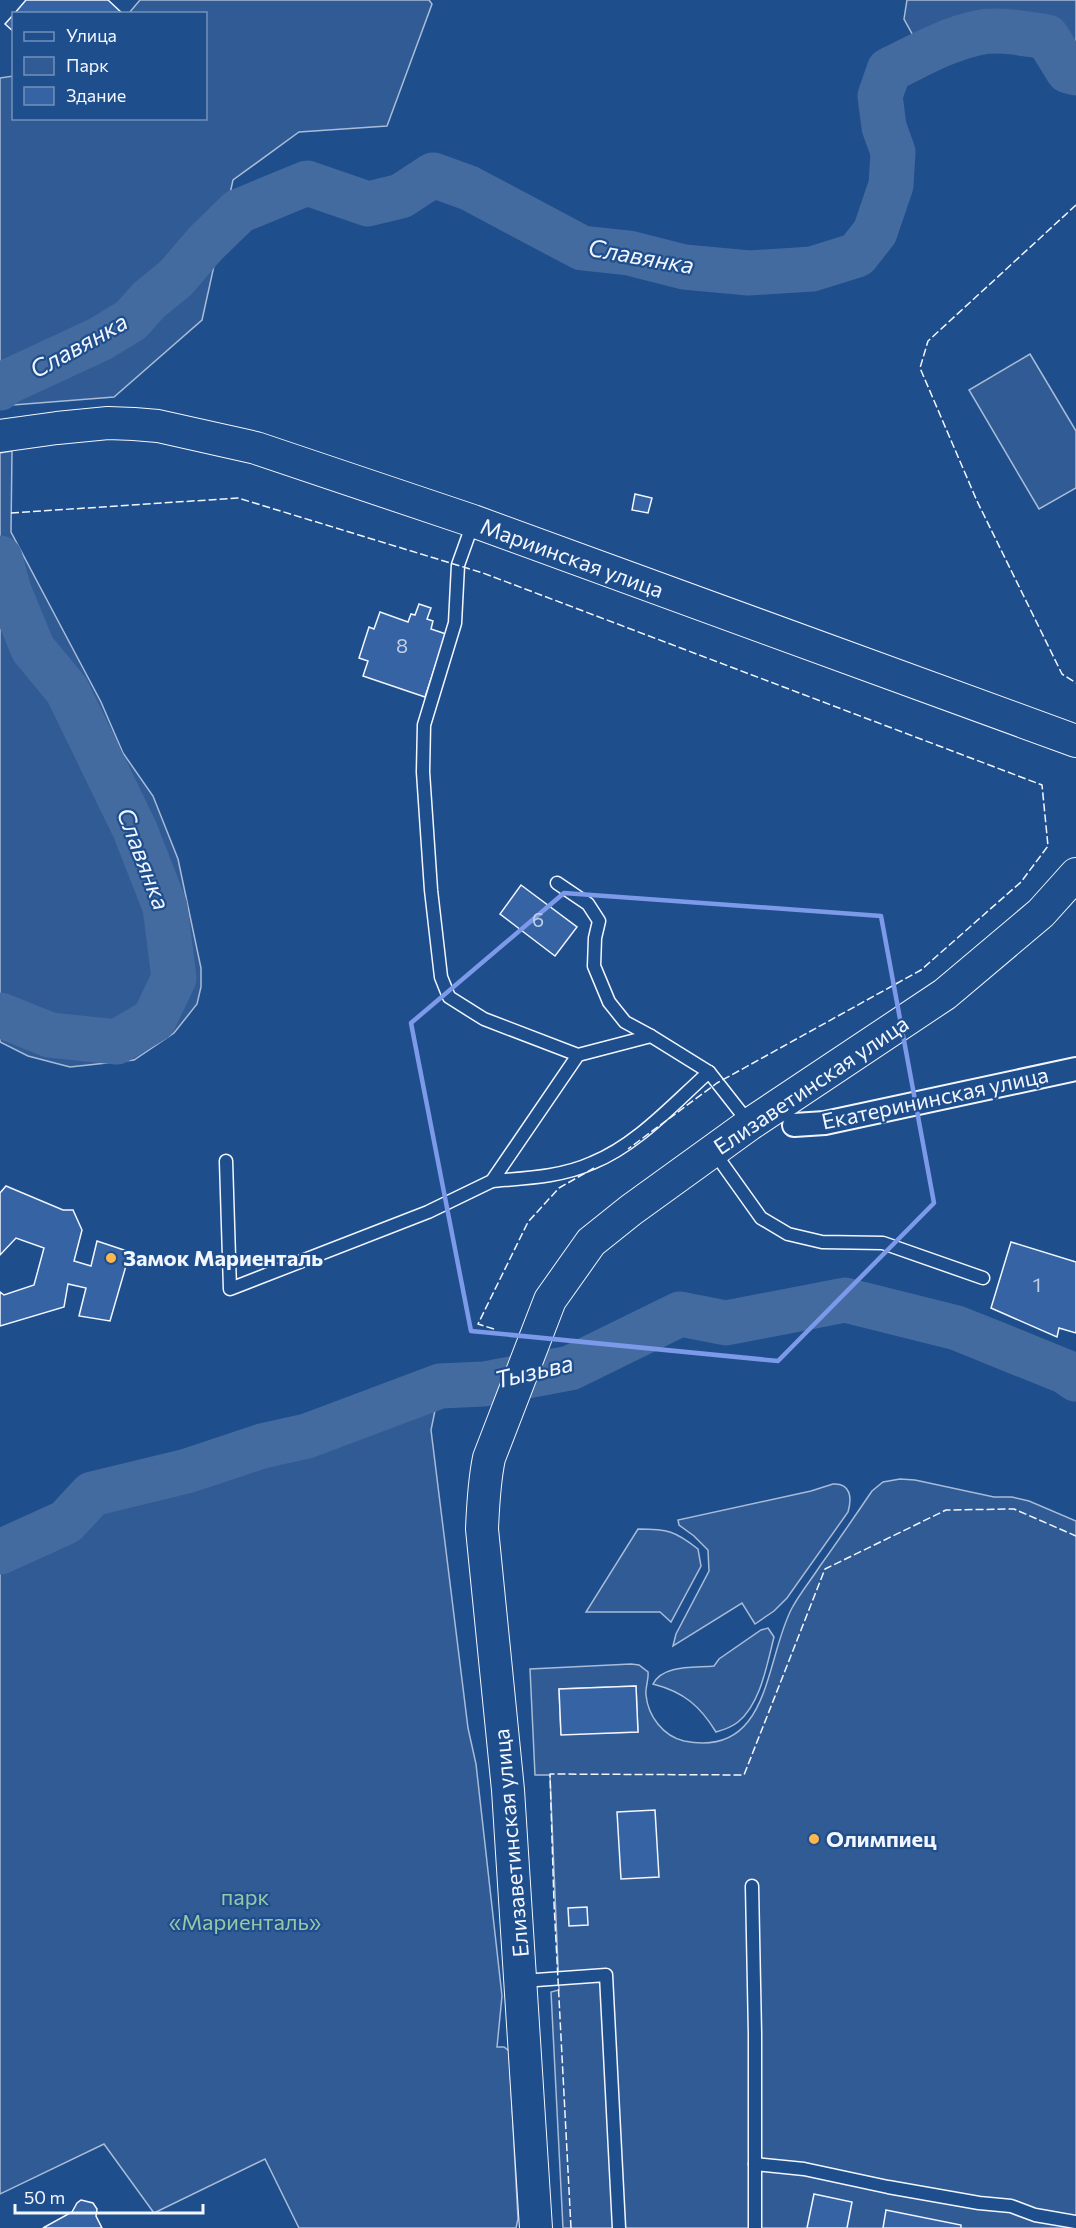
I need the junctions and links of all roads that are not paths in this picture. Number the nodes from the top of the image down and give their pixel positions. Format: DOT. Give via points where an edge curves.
graph roads {
  1 [pos="0,436"];
  2 [pos="473,522"];
  3 [pos="1076,741"];
  4 [pos="1076,874"];
  5 [pos="557,883"];
  6 [pos="651,1036"];
  7 [pos="578,1055"];
  8 [pos="1076,1069"];
  9 [pos="709,1072"];
  10 [pos="750,1124"];
  11 [pos="794,1125"];
  12 [pos="713,1151"];
  13 [pos="226,1161"];
  14 [pos="492,1181"];
  15 [pos="983,1278"];
  16 [pos="752,1886"];
  17 [pos="522,1981"];
  18 [pos="755,2164"];
  19 [pos="1076,2222"];
  20 [pos="536,2228"];
  21 [pos="619,2228"];
  22 [pos="755,2228"];
  1 -- 2 [label="street, Мариинская улица" via="108,423 199,434 256,448"];
  2 -- 3 [label="street, Мариинская улица"];
  2 -- 7 [label="lane" via="458,565 455,623 424,725 424,796 441,977 449,997 484,1019"];
  4 -- 10 [label="street, Елизаветинская улица" via="1041,913 945,994"];
  5 -- 6 [label="lane" via="588,904 599,921 594,966 609,1002 625,1022"];
  6 -- 7 [label="lane"];
  6 -- 9 [label="lane"];
  7 -- 14 [label="lane"];
  8 -- 11 [label="street, Екатерининская улица" via="825,1123"];
  9 -- 10 [label="lane"];
  9 -- 14 [label="lane" via="632,1140 594,1163 538,1178"];
  10 -- 12 [label="street, Елизаветинская улица"];
  12 -- 15 [label="lane" via="761,1218 788,1234 822,1242 883,1243"];
  12 -- 17 [label="street, Елизаветинская улица" via="591,1242 550,1300 489,1458 483,1529"];
  13 -- 14 [label="lane" via="230,1288 428,1212"];
  16 -- 18 [label="lane"];
  17 -- 20 [label="street, Елизаветинская улица"];
  17 -- 21 [label="lane" via="606,1975"];
  18 -- 19 [label="lane" via="1011,2206 1035,2215"];
  18 -- 22 [label="lane"];
}
